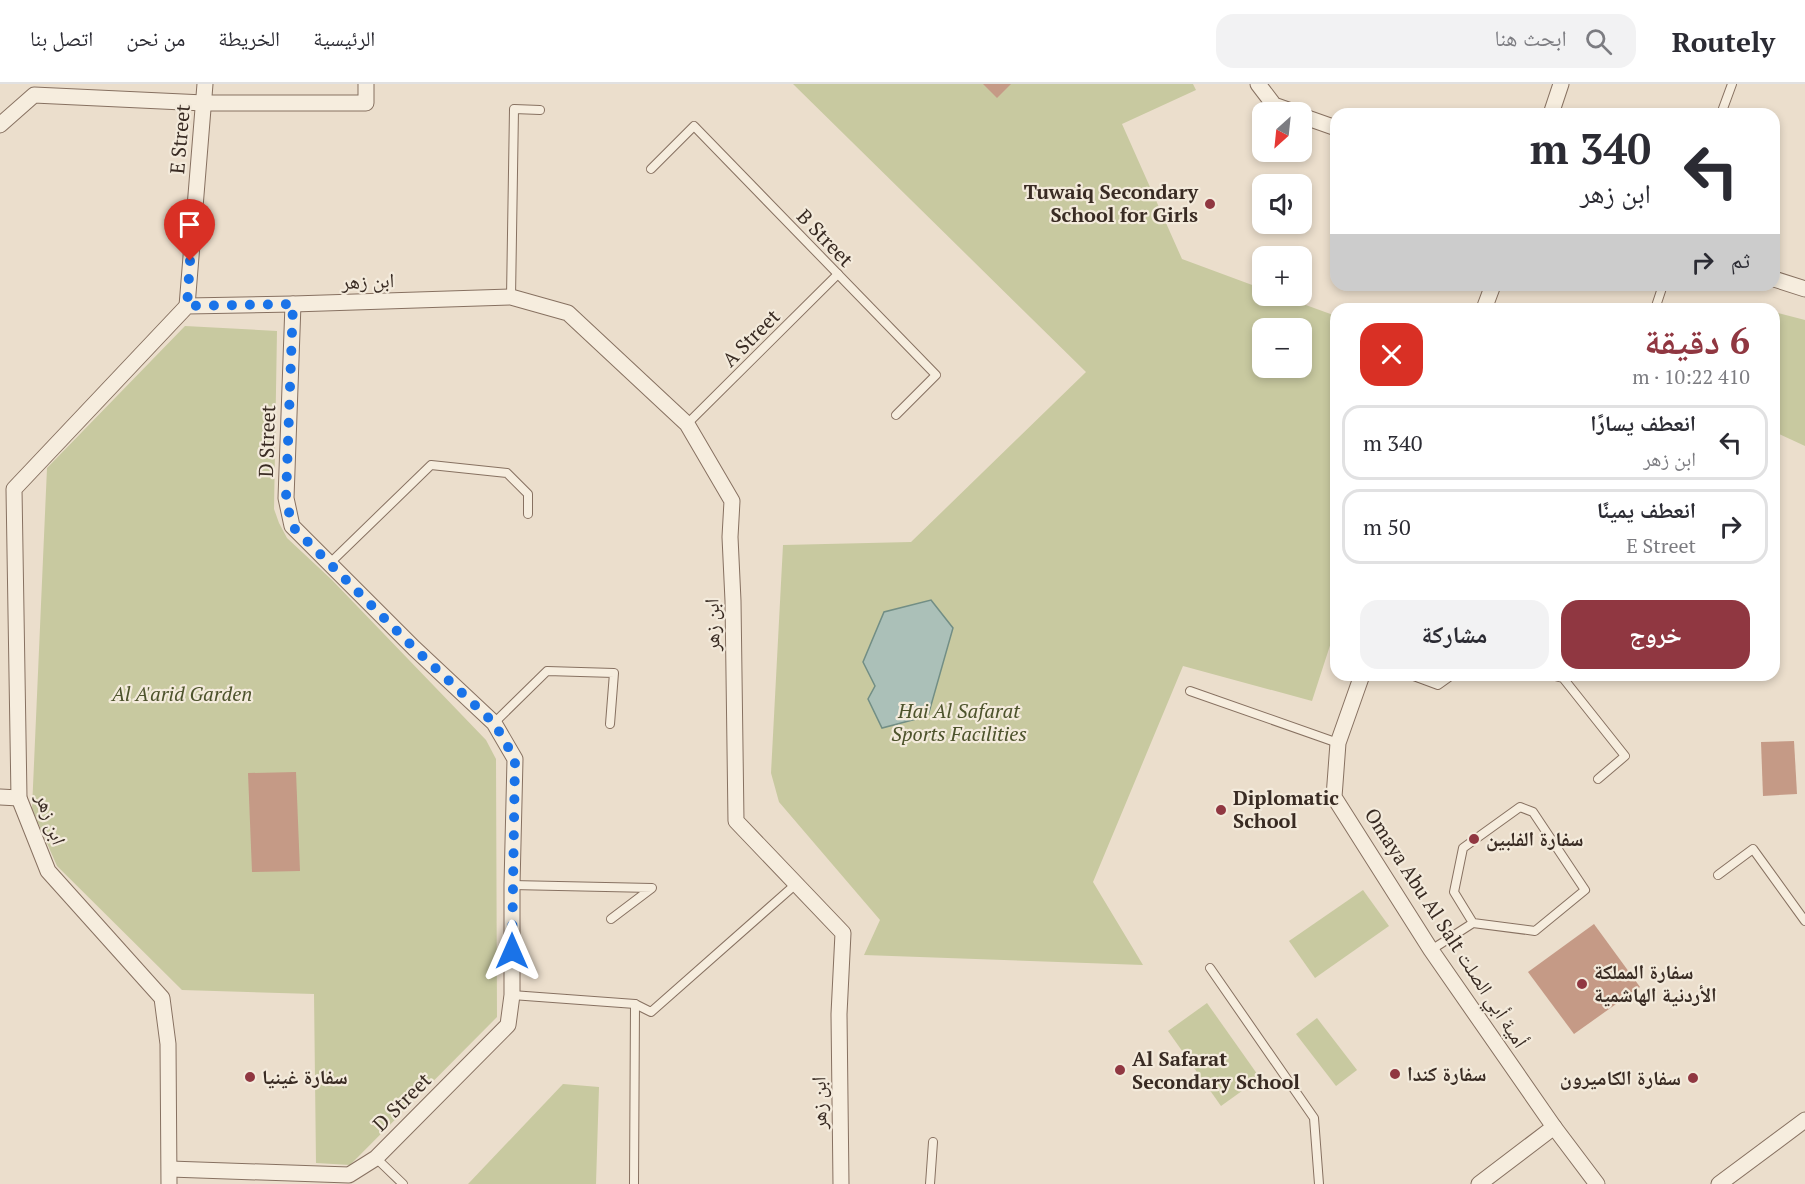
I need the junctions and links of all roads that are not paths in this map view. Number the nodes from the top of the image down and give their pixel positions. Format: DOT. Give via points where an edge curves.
graph roads {
  1 [pos="205,84"];
  2 [pos="366,84"];
  3 [pos="1258,84"];
  4 [pos="1561,84"];
  5 [pos="1732,84"];
  6 [pos="34,90"];
  7 [pos="1272,102"];
  8 [pos="204,103"];
  9 [pos="1553,108"];
  10 [pos="1723,108"];
  11 [pos="540,110"];
  12 [pos="1312,120"];
  13 [pos="0,125"];
  14 [pos="1330,126"];
  15 [pos="651,169"];
  16 [pos="838,274"];
  17 [pos="1780,281"];
  18 [pos="1805,289"];
  19 [pos="511,297"];
  20 [pos="293,304"];
  21 [pos="187,306"];
  22 [pos="896,415"];
  23 [pos="687,424"];
  24 [pos="7,489"];
  25 [pos="528,514"];
  26 [pos="329,564"];
  27 [pos="1360,681"];
  28 [pos="1427,681"];
  29 [pos="1444,681"];
  30 [pos="1565,681"];
  31 [pos="1190,691"];
  32 [pos="494,723"];
  33 [pos="610,724"];
  34 [pos="1338,742"];
  35 [pos="1598,779"];
  36 [pos="0,797"];
  37 [pos="19,798"];
  38 [pos="1718,876"];
  39 [pos="796,884"];
  40 [pos="512,885"];
  41 [pos="611,919"];
  42 [pos="1805,921"];
  43 [pos="1473,922"];
  44 [pos="1431,950"];
  45 [pos="1210,968"];
  46 [pos="512,995"];
  47 [pos="635,1004"];
  48 [pos="1805,1120"];
  49 [pos="1554,1127"];
  50 [pos="933,1142"];
  51 [pos="376,1158"];
  52 [pos="169,1177"];
  53 [pos="403,1184"];
  54 [pos="634,1184"];
  55 [pos="841,1184"];
  56 [pos="930,1184"];
  57 [pos="1319,1184"];
  58 [pos="1479,1184"];
  59 [pos="1597,1184"];
  60 [pos="1719,1184"];
  1 -- 8 [label="street, E Street"];
  2 -- 8 [label="street" via="366,103"];
  3 -- 7 [label="street"];
  4 -- 9 [label="street"];
  5 -- 10 [label="lane"];
  6 -- 8 [label="street"];
  6 -- 13 [label="street"];
  8 -- 21 [label="street, E Street"];
  11 -- 19 [label="lane" via="514,109"];
  12 -- 14 [label="street"];
  15 -- 16 [label="lane, B Street" via="694,126"];
  16 -- 22 [label="lane, B Street" via="936,375"];
  16 -- 23 [label="lane, A Street"];
  17 -- 18 [label="street"];
  19 -- 20 [label="street, ابن زهر"];
  19 -- 23 [label="street, ابن زهر" via="568,313"];
  20 -- 21 [label="street, ابن زهر"];
  20 -- 26 [label="street, D Street" via="286,498 292,526"];
  21 -- 24 [label="street, ابن زهر"];
  23 -- 39 [label="street, ابن زهر" via="732,501 736,821"];
  24 -- 37 [label="street, ابن زهر"];
  25 -- 26 [label="lane" via="528,494 507,473 431,465"];
  26 -- 32 [label="street, D Street"];
  27 -- 34 [label="street, Omaya Abu Al Salt أمية أبي الصلت"];
  28 -- 29 [label="lane" via="1438,685"];
  30 -- 35 [label="lane" via="1624,756"];
  31 -- 34 [label="lane"];
  32 -- 33 [label="lane" via="547,670 614,673"];
  32 -- 40 [label="street, D Street" via="515,759"];
  34 -- 44 [label="street, Omaya Abu Al Salt أمية أبي الصلت" via="1334,797"];
  36 -- 37 [label="street"];
  37 -- 52 [label="street, ابن زهر" via="48,871 162,998 168,1044"];
  38 -- 42 [label="lane" via="1753,849"];
  39 -- 47 [label="lane" via="651,1012"];
  39 -- 55 [label="street, ابن زهر" via="843,933 839,1014"];
  40 -- 41 [label="lane" via="652,888"];
  40 -- 46 [label="street, D Street"];
  43 -- 43 [label="lane" via="1535,931 1586,890 1533,812 1520,807 1463,848 1454,892"];
  43 -- 44 [label="lane"];
  44 -- 49 [label="street, Omaya Abu Al Salt أمية أبي الصلت"];
  45 -- 57 [label="lane" via="1314,1118"];
  46 -- 47 [label="lane"];
  46 -- 51 [label="street, D Street" via="508,1025"];
  47 -- 54 [label="lane"];
  48 -- 60 [label="street"];
  49 -- 58 [label="street"];
  49 -- 59 [label="street, Omaya Abu Al Salt أمية أبي الصلت"];
  50 -- 56 [label="lane"];
  51 -- 52 [label="street, D Street" via="349,1175"];
  51 -- 53 [label="lane"];
}
